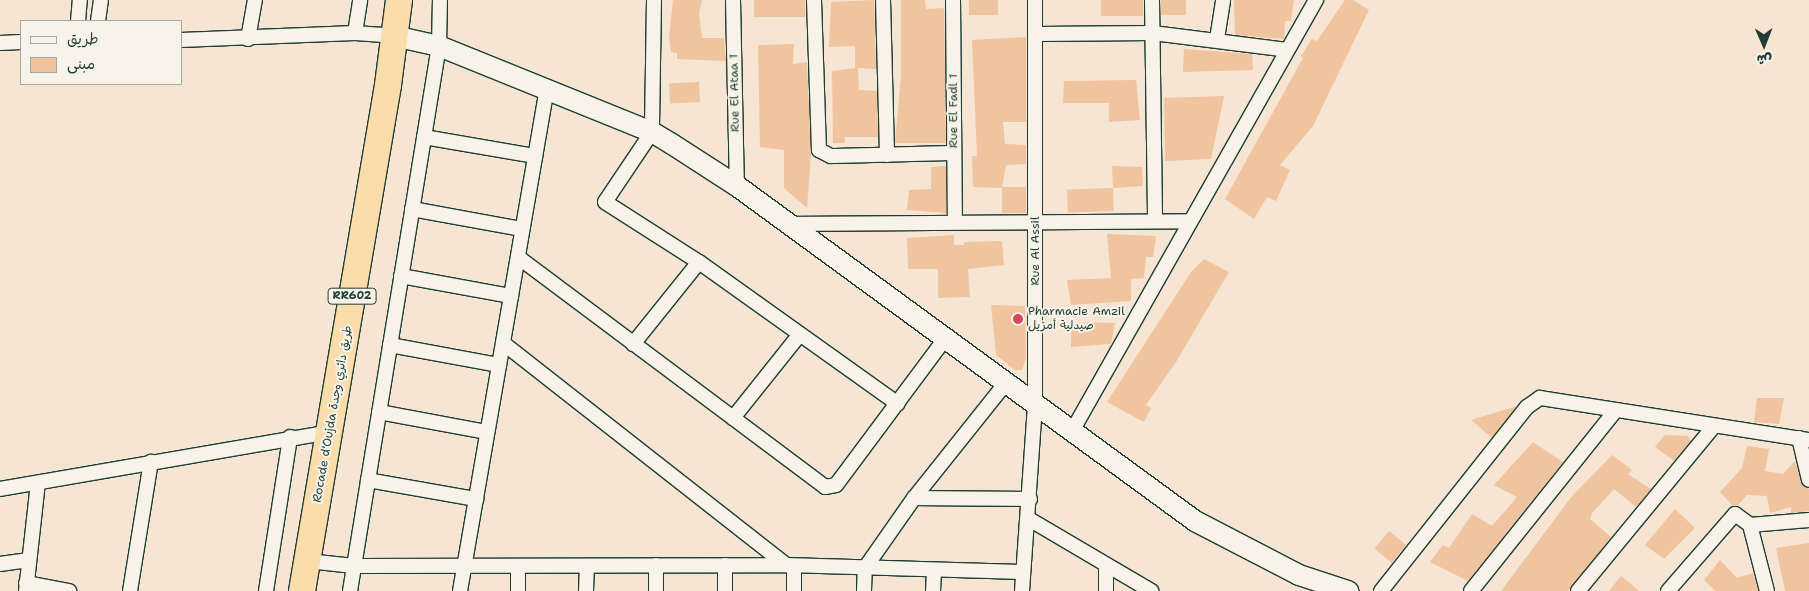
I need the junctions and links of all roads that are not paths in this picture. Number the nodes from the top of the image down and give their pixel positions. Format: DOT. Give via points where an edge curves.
graph roads {
  1 [pos="80,0"];
  2 [pos="101,0"];
  3 [pos="255,0"];
  4 [pos="360,0"];
  5 [pos="399,0"];
  6 [pos="416,0"];
  7 [pos="440,0"];
  8 [pos="654,0"];
  9 [pos="733,0"];
  10 [pos="814,0"];
  11 [pos="883,0"];
  12 [pos="953,0"];
  13 [pos="1035,0"];
  14 [pos="1152,0"];
  15 [pos="1223,0"];
  16 [pos="1316,0"];
  17 [pos="78,20"];
  18 [pos="98,20"];
  19 [pos="355,33"];
  20 [pos="1153,33"];
  21 [pos="1036,34"];
  22 [pos="403,38"];
  23 [pos="248,39"];
  24 [pos="1217,39"];
  25 [pos="182,40"];
  26 [pos="20,42"];
  27 [pos="0,43"];
  28 [pos="439,46"];
  29 [pos="1287,50"];
  30 [pos="547,88"];
  31 [pos="652,132"];
  32 [pos="424,137"];
  33 [pos="954,153"];
  34 [pos="887,155"];
  35 [pos="535,156"];
  36 [pos="737,186"];
  37 [pos="412,209"];
  38 [pos="1036,221"];
  39 [pos="1155,221"];
  40 [pos="1190,221"];
  41 [pos="955,222"];
  42 [pos="788,224"];
  43 [pos="522,229"];
  44 [pos="518,257"];
  45 [pos="699,262"];
  46 [pos="401,276"];
  47 [pos="511,296"];
  48 [pos="800,334"];
  49 [pos="944,340"];
  50 [pos="503,343"];
  51 [pos="633,344"];
  52 [pos="390,345"];
  53 [pos="499,365"];
  54 [pos="1005,384"];
  55 [pos="898,404"];
  56 [pos="1035,406"];
  57 [pos="1615,411"];
  58 [pos="379,412"];
  59 [pos="733,418"];
  60 [pos="1714,426"];
  61 [pos="330,432"];
  62 [pos="487,432"];
  63 [pos="1071,432"];
  64 [pos="290,437"];
  65 [pos="1804,439"];
  66 [pos="151,462"];
  67 [pos="368,480"];
  68 [pos="1809,480"];
  69 [pos="38,482"];
  70 [pos="0,490"];
  71 [pos="914,498"];
  72 [pos="476,499"];
  73 [pos="1030,499"];
  74 [pos="1029,519"];
  75 [pos="1809,520"];
  76 [pos="1750,525"];
  77 [pos="29,560"];
  78 [pos="316,562"];
  79 [pos="0,564"];
  80 [pos="656,565"];
  81 [pos="725,565"];
  82 [pos="790,565"];
  83 [pos="354,566"];
  84 [pos="464,566"];
  85 [pos="518,566"];
  86 [pos="587,566"];
  87 [pos="1106,566"];
  88 [pos="864,568"];
  89 [pos="934,570"];
  90 [pos="1023,572"];
  91 [pos="26,587"];
  92 [pos="69,591"];
  93 [pos="130,591"];
  94 [pos="266,591"];
  95 [pos="302,591"];
  96 [pos="320,591"];
  97 [pos="350,591"];
  98 [pos="460,591"];
  99 [pos="518,591"];
  100 [pos="586,591"];
  101 [pos="656,591"];
  102 [pos="725,591"];
  103 [pos="794,591"];
  104 [pos="864,591"];
  105 [pos="933,591"];
  106 [pos="1022,591"];
  107 [pos="1106,591"];
  108 [pos="1152,591"];
  109 [pos="1348,591"];
  110 [pos="1382,591"];
  111 [pos="1471,591"];
  112 [pos="1578,591"];
  113 [pos="1668,591"];
  114 [pos="1767,591"];
  1 -- 17 [label="street"];
  2 -- 18 [label="street"];
  3 -- 23 [label="street"];
  4 -- 19 [label="street"];
  5 -- 22 [label="highway, Rocade d'Oujda طريق دائري وجدة / RR602"];
  6 -- 22 [label="highway, Rocade d'Oujda طريق دائري وجدة / RR602"];
  7 -- 28 [label="street"];
  8 -- 31 [label="street"];
  9 -- 36 [label="street, Rue El Ataa 1"];
  10 -- 34 [label="street" via="819,150 831,156"];
  11 -- 34 [label="street"];
  12 -- 33 [label="street, Rue El Fadl 1"];
  13 -- 21 [label="street, Rue Al Assil"];
  14 -- 20 [label="street"];
  15 -- 24 [label="street"];
  16 -- 29 [label="street"];
  19 -- 22 [label="street"];
  19 -- 23 [label="street"];
  20 -- 21 [label="street"];
  20 -- 24 [label="street"];
  20 -- 39 [label="street"];
  21 -- 38 [label="street, Rue Al Assil"];
  22 -- 28 [label="street"];
  22 -- 61 [label="highway, Rocade d'Oujda طريق دائري وجدة / RR602"];
  22 -- 78 [label="highway, Rocade d'Oujda طريق دائري وجدة / RR602"];
  23 -- 25 [label="street"];
  24 -- 29 [label="street"];
  26 -- 27 [label="street"];
  28 -- 30 [label="street"];
  28 -- 32 [label="street"];
  29 -- 40 [label="street"];
  30 -- 31 [label="street"];
  30 -- 35 [label="street"];
  31 -- 36 [label="street"];
  31 -- 45 [label="street" via="605,202"];
  32 -- 35 [label="street"];
  32 -- 37 [label="street"];
  33 -- 34 [label="street"];
  33 -- 41 [label="street, Rue El Fadl 1"];
  35 -- 43 [label="street"];
  36 -- 42 [label="street"];
  37 -- 43 [label="street"];
  37 -- 46 [label="street"];
  38 -- 39 [label="street"];
  38 -- 41 [label="street"];
  38 -- 56 [label="street, Rue Al Assil"];
  39 -- 40 [label="street"];
  40 -- 63 [label="street"];
  41 -- 42 [label="street"];
  42 -- 49 [label="street"];
  43 -- 44 [label="street"];
  44 -- 47 [label="street"];
  44 -- 51 [label="street"];
  45 -- 48 [label="street"];
  45 -- 51 [label="street"];
  46 -- 47 [label="street"];
  46 -- 52 [label="street"];
  47 -- 50 [label="street"];
  48 -- 55 [label="street"];
  48 -- 59 [label="street"];
  49 -- 54 [label="street"];
  49 -- 55 [label="street"];
  50 -- 53 [label="street"];
  50 -- 82 [label="street"];
  51 -- 59 [label="street"];
  52 -- 53 [label="street"];
  52 -- 58 [label="street"];
  53 -- 62 [label="street"];
  54 -- 56 [label="street"];
  54 -- 71 [label="street"];
  55 -- 59 [label="street" via="836,485 830,487 821,485"];
  56 -- 63 [label="street"];
  56 -- 73 [label="street, Rue Al Assil"];
  57 -- 60 [label="street"];
  57 -- 110 [label="street" via="1553,398 1531,402"];
  57 -- 111 [label="street"];
  58 -- 62 [label="street"];
  58 -- 67 [label="street"];
  60 -- 65 [label="street"];
  60 -- 112 [label="street"];
  61 -- 64 [label="street"];
  61 -- 78 [label="highway, Rocade d'Oujda طريق دائري وجدة / RR602"];
  62 -- 72 [label="street"];
  63 -- 109 [label="street" via="1195,521 1298,575"];
  64 -- 66 [label="street"];
  64 -- 94 [label="street"];
  65 -- 68 [label="street"];
  66 -- 69 [label="street"];
  66 -- 93 [label="street"];
  67 -- 72 [label="street"];
  67 -- 83 [label="street"];
  69 -- 70 [label="street"];
  69 -- 77 [label="street"];
  71 -- 73 [label="street"];
  71 -- 88 [label="street"];
  72 -- 84 [label="street"];
  73 -- 74 [label="street, Rue Al Assil"];
  74 -- 87 [label="street"];
  74 -- 90 [label="street, Rue Al Assil"];
  75 -- 76 [label="street"];
  76 -- 113 [label="street" via="1739,515 1729,516"];
  76 -- 114 [label="street"];
  77 -- 79 [label="street"];
  77 -- 91 [label="street"];
  78 -- 83 [label="street"];
  78 -- 95 [label="highway, Rocade d'Oujda طريق دائري وجدة / RR602"];
  78 -- 96 [label="highway, Rocade d'Oujda طريق دائري وجدة / RR602"];
  80 -- 81 [label="street"];
  80 -- 86 [label="street"];
  80 -- 101 [label="street"];
  81 -- 82 [label="street"];
  81 -- 102 [label="street"];
  82 -- 88 [label="street"];
  82 -- 103 [label="street"];
  83 -- 84 [label="street"];
  83 -- 97 [label="street"];
  84 -- 85 [label="street"];
  84 -- 98 [label="street"];
  85 -- 86 [label="street"];
  85 -- 99 [label="street"];
  86 -- 100 [label="street"];
  87 -- 107 [label="street"];
  87 -- 108 [label="street"];
  88 -- 89 [label="street"];
  88 -- 104 [label="street"];
  89 -- 90 [label="street"];
  89 -- 105 [label="street"];
  90 -- 106 [label="street, Rue Al Assil"];
  91 -- 92 [label="street"];
}
